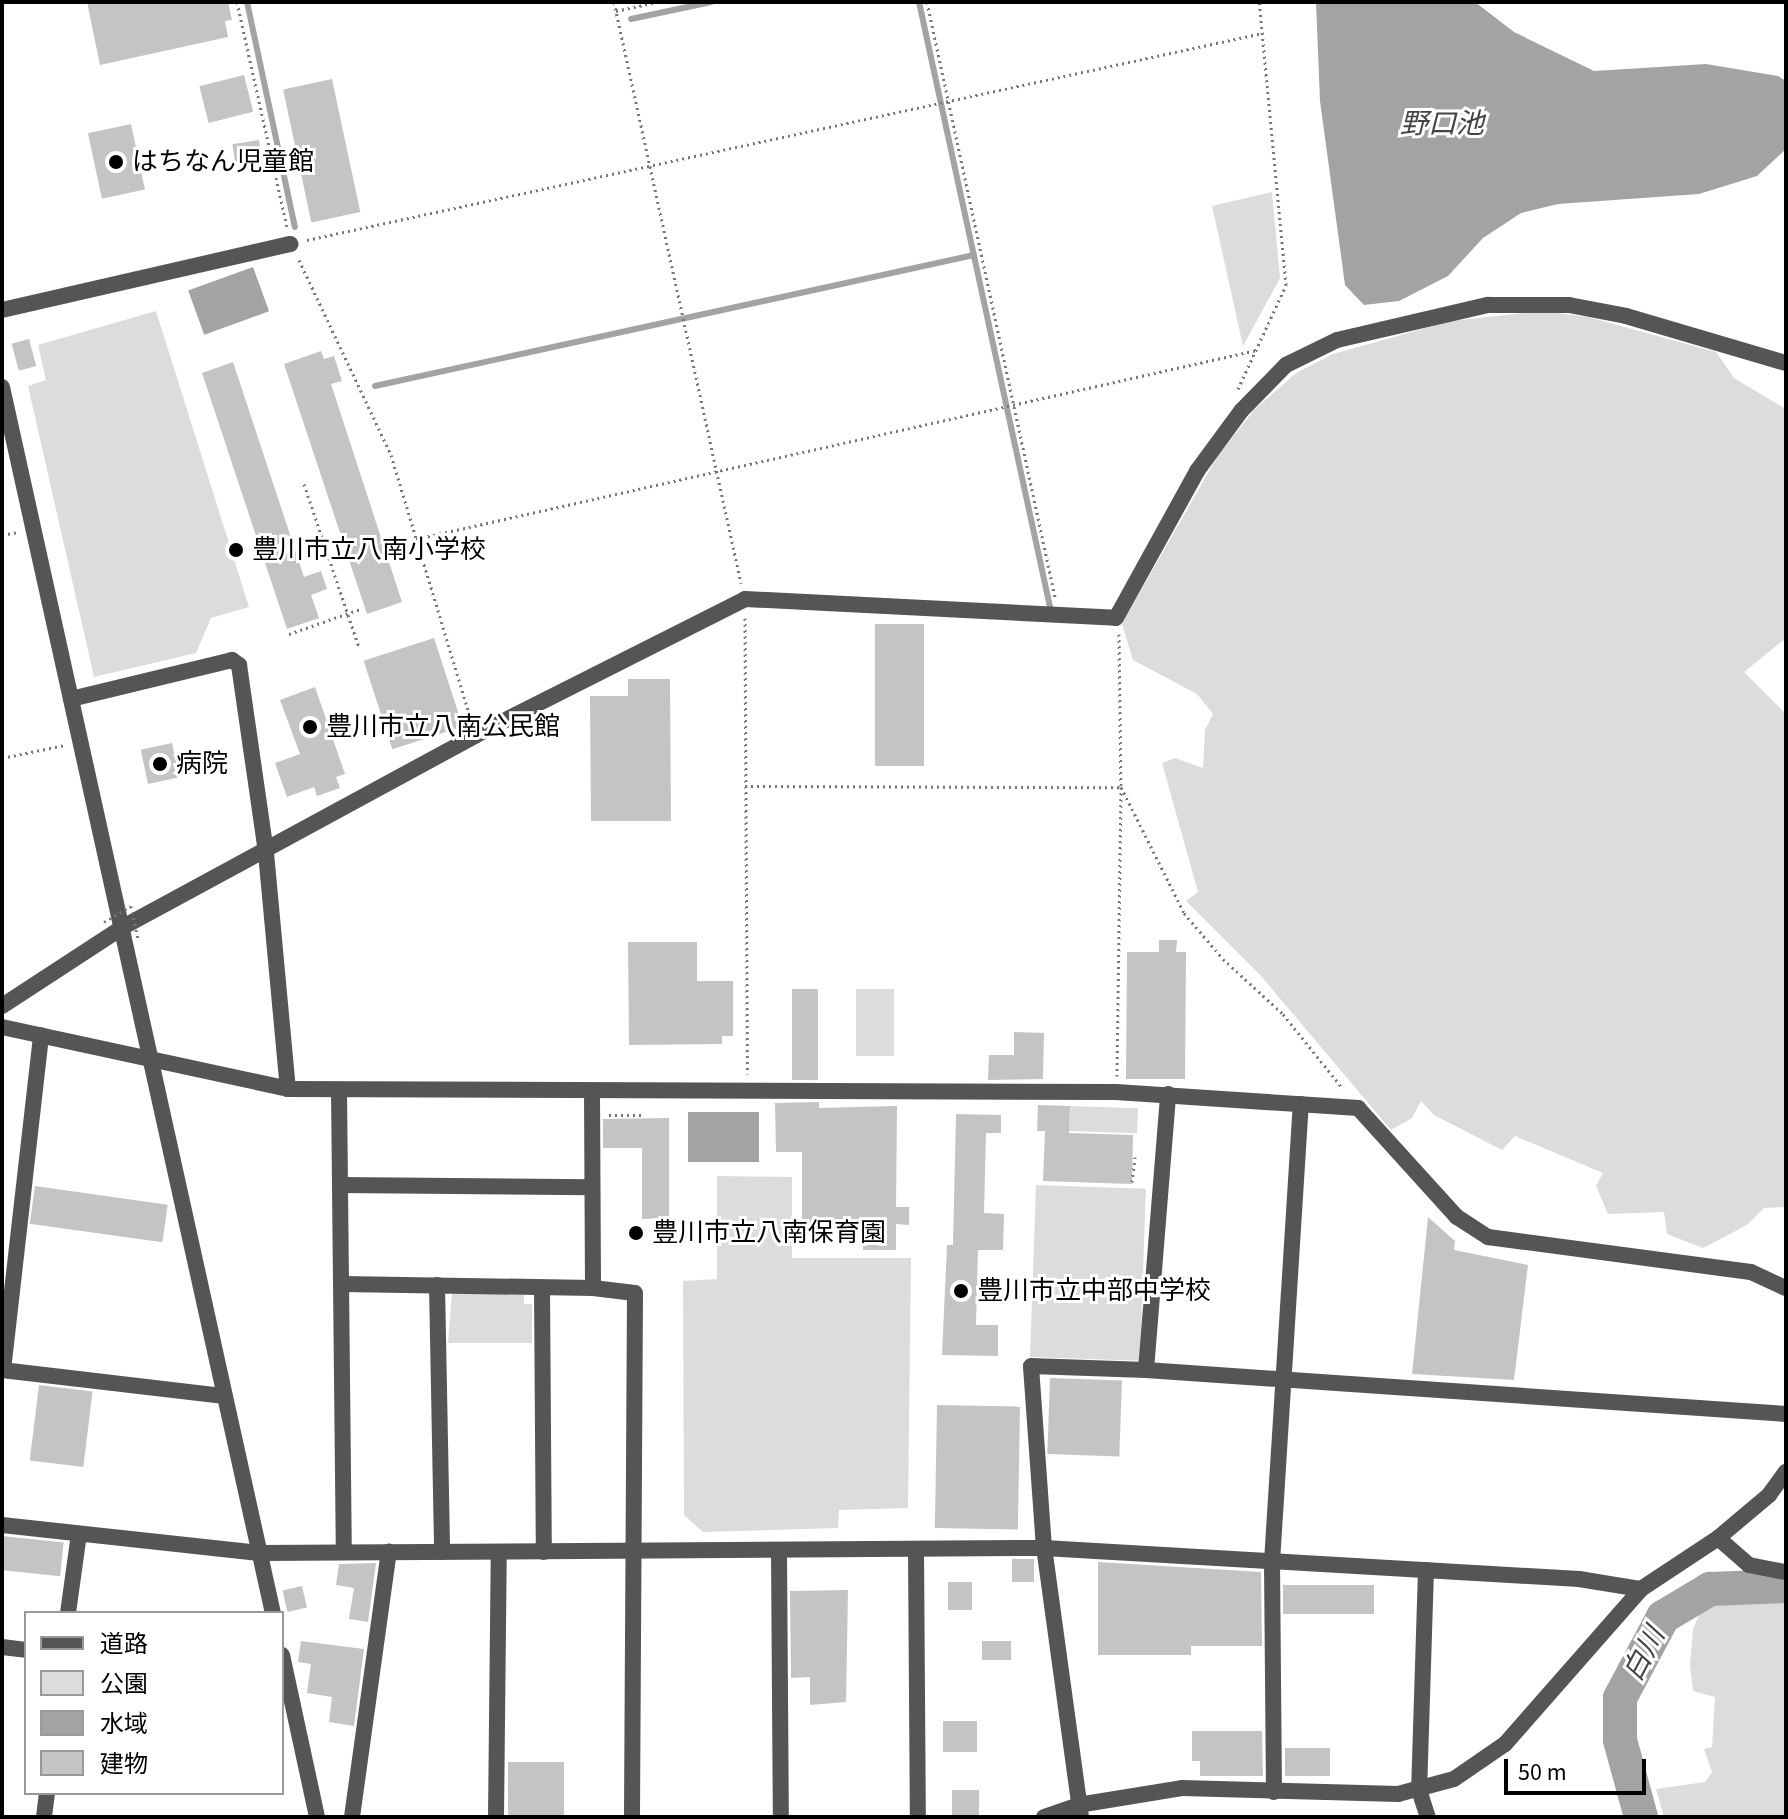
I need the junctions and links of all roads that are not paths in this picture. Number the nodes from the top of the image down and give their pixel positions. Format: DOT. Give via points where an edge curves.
graph roads {
  1 [pos="291,244"];
  2 [pos="2,310"];
  3 [pos="1786,363"];
  4 [pos="2,387"];
  5 [pos="71,699"];
  6 [pos="266,853"];
  7 [pos="123,927"];
  8 [pos="2,1006"];
  9 [pos="2,1027"];
  10 [pos="41,1035"];
  11 [pos="152,1060"];
  12 [pos="288,1089"];
  13 [pos="339,1091"];
  14 [pos="592,1093"];
  15 [pos="1168,1094"];
  16 [pos="1301,1104"];
  17 [pos="340,1185"];
  18 [pos="592,1187"];
  19 [pos="342,1284"];
  20 [pos="437,1285"];
  21 [pos="542,1288"];
  22 [pos="593,1288"];
  23 [pos="1786,1288"];
  24 [pos="2,1370"];
  25 [pos="1146,1370"];
  26 [pos="1281,1378"];
  27 [pos="224,1396"];
  28 [pos="1786,1414"];
  29 [pos="1786,1472"];
  30 [pos="2,1525"];
  31 [pos="79,1534"];
  32 [pos="1718,1538"];
  33 [pos="1044,1548"];
  34 [pos="916,1551"];
  35 [pos="344,1552"];
  36 [pos="389,1552"];
  37 [pos="442,1552"];
  38 [pos="499,1552"];
  39 [pos="544,1552"];
  40 [pos="779,1552"];
  41 [pos="260,1553"];
  42 [pos="634,1553"];
  43 [pos="1272,1562"];
  44 [pos="1426,1570"];
  45 [pos="1786,1572"];
  46 [pos="1641,1589"];
  47 [pos="68,1611"];
  48 [pos="273,1611"];
  49 [pos="2,1647"];
  50 [pos="24,1650"];
  51 [pos="284,1664"];
  52 [pos="1419,1790"];
  53 [pos="1274,1792"];
  54 [pos="47,1795"];
  55 [pos="1080,1811"];
  56 [pos="44,1817"];
  57 [pos="317,1817"];
  58 [pos="352,1817"];
  59 [pos="496,1817"];
  60 [pos="632,1817"];
  61 [pos="781,1817"];
  62 [pos="918,1817"];
  63 [pos="1044,1817"];
  64 [pos="1428,1817"];
  1 -- 2 [label="street"];
  3 -- 6 [label="street" via="1626,316 1525,303 1488,305 1312,350 1265,384 1223,435 1197,471 1116,618 745,599 476,735"];
  4 -- 5 [label="street"];
  5 -- 6 [label="street" via="232,660 239,665"];
  5 -- 7 [label="street"];
  6 -- 7 [label="street"];
  6 -- 12 [label="street"];
  7 -- 8 [label="street"];
  7 -- 11 [label="street"];
  9 -- 10 [label="street"];
  10 -- 11 [label="street"];
  10 -- 24 [label="street"];
  11 -- 12 [label="street"];
  11 -- 27 [label="street"];
  12 -- 13 [label="street"];
  13 -- 14 [label="street"];
  13 -- 17 [label="street"];
  14 -- 15 [label="street"];
  14 -- 18 [label="street"];
  15 -- 16 [label="street"];
  15 -- 25 [label="street"];
  16 -- 23 [label="street" via="1358,1108 1457,1217 1488,1237 1751,1272"];
  16 -- 26 [label="street"];
  17 -- 18 [label="street"];
  17 -- 19 [label="street"];
  18 -- 22 [label="street"];
  19 -- 20 [label="street"];
  19 -- 35 [label="street"];
  20 -- 21 [label="street"];
  20 -- 37 [label="street"];
  21 -- 22 [label="street"];
  21 -- 39 [label="street"];
  22 -- 42 [label="street" via="630,1288 635,1293"];
  24 -- 27 [label="street"];
  25 -- 26 [label="street"];
  25 -- 33 [label="street" via="1031,1366"];
  26 -- 28 [label="street"];
  26 -- 43 [label="street"];
  27 -- 41 [label="street"];
  29 -- 32 [label="street" via="1769,1495"];
  30 -- 31 [label="street"];
  31 -- 41 [label="street"];
  31 -- 47 [label="street"];
  32 -- 45 [label="street" via="1749,1565"];
  32 -- 46 [label="street"];
  33 -- 34 [label="street"];
  33 -- 43 [label="street"];
  33 -- 55 [label="street"];
  34 -- 40 [label="street"];
  34 -- 62 [label="street"];
  35 -- 36 [label="street"];
  35 -- 41 [label="street"];
  36 -- 37 [label="street"];
  36 -- 58 [label="street"];
  37 -- 38 [label="street"];
  38 -- 39 [label="street"];
  38 -- 59 [label="street"];
  39 -- 42 [label="street"];
  40 -- 42 [label="street"];
  40 -- 61 [label="street"];
  41 -- 48 [label="street"];
  42 -- 60 [label="street"];
  43 -- 44 [label="street"];
  43 -- 53 [label="street"];
  44 -- 46 [label="street" via="1579,1579"];
  44 -- 52 [label="street"];
  46 -- 52 [label="street" via="1505,1744 1454,1779"];
  49 -- 50 [label="street"];
  51 -- 57 [label="street"];
  52 -- 53 [label="street"];
  52 -- 64 [label="street"];
  53 -- 55 [label="street" via="1182,1788"];
  54 -- 56 [label="street"];
  55 -- 63 [label="street"];
}
